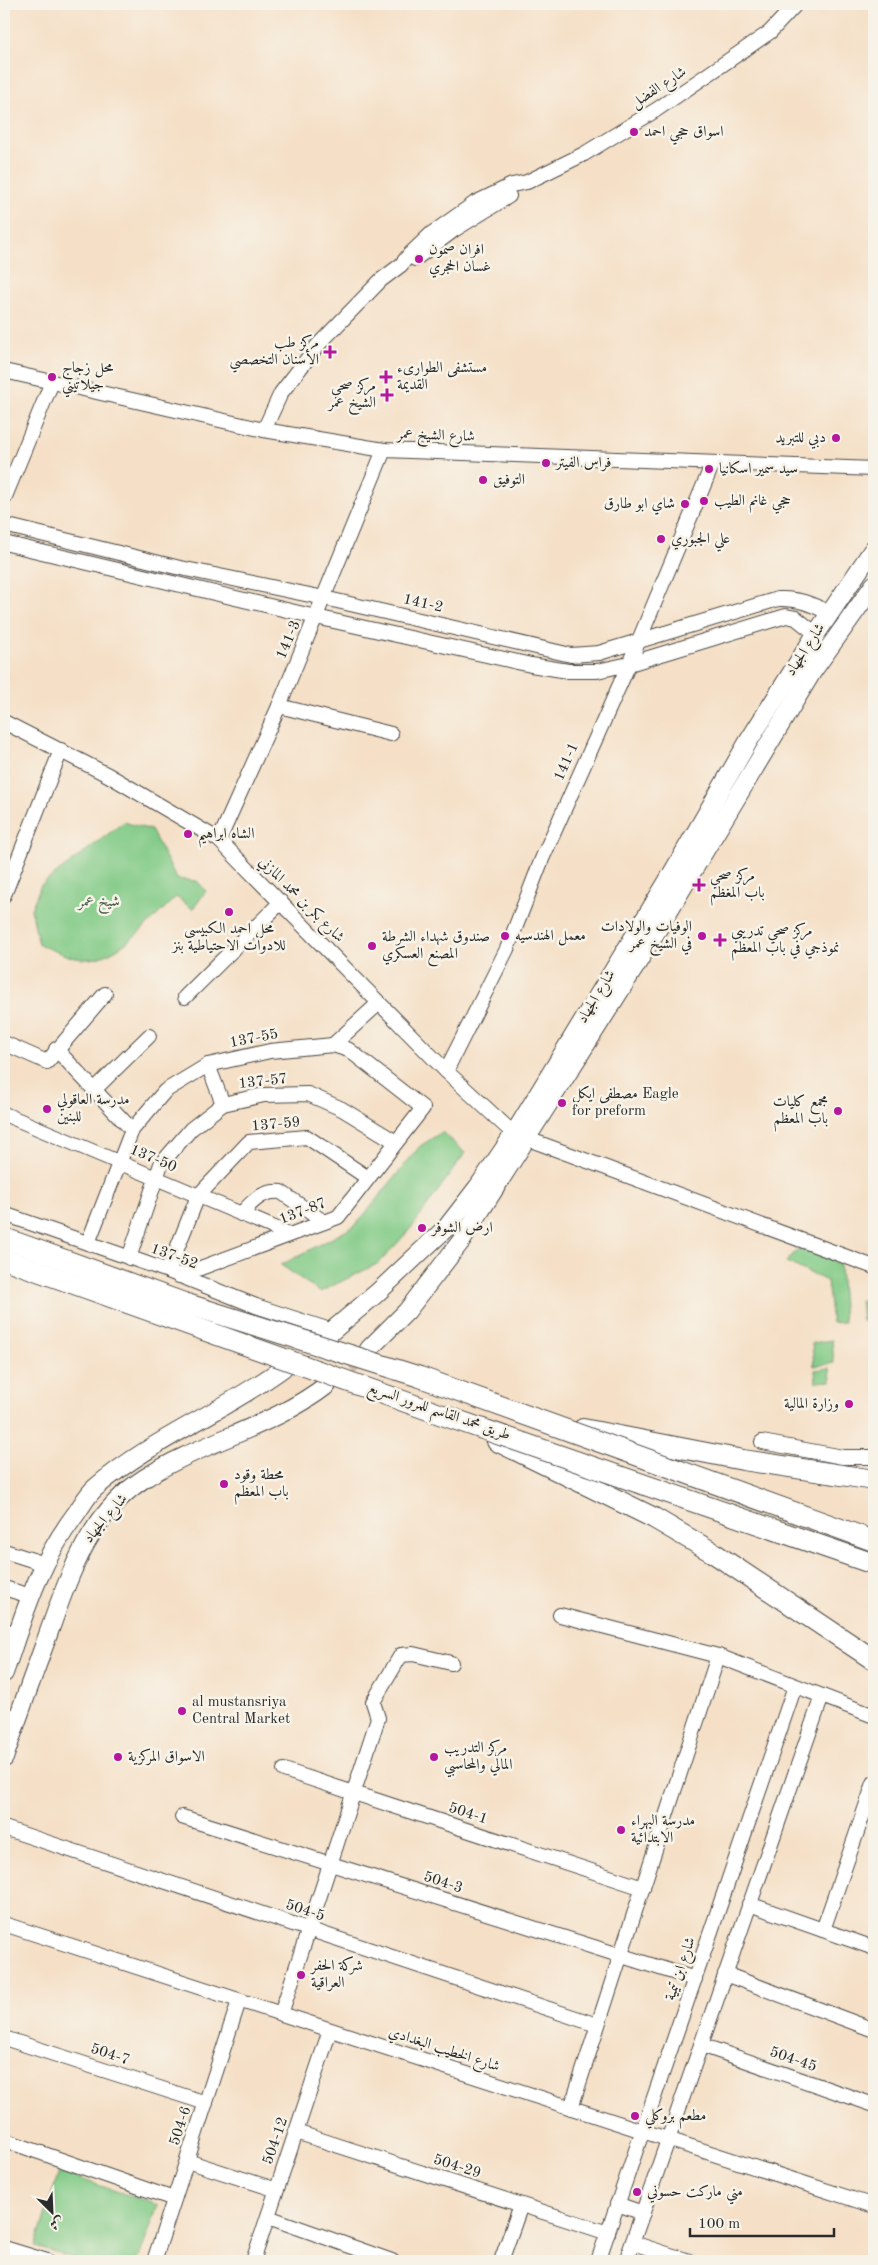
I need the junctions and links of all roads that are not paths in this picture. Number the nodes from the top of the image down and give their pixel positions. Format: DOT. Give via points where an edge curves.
graph roads {
  1 [pos="796,4"];
  2 [pos="4,371"];
  3 [pos="52,382"];
  4 [pos="264,430"];
  5 [pos="384,450"];
  6 [pos="713,463"];
  7 [pos="874,469"];
  8 [pos="4,499"];
  9 [pos="4,525"];
  10 [pos="4,543"];
  11 [pos="874,548"];
  12 [pos="874,585"];
  13 [pos="324,598"];
  14 [pos="830,613"];
  15 [pos="316,617"];
  16 [pos="816,634"];
  17 [pos="638,642"];
  18 [pos="629,664"];
  19 [pos="279,706"];
  20 [pos="4,722"];
  21 [pos="390,734"];
  22 [pos="61,750"];
  23 [pos="219,840"];
  24 [pos="673,886"];
  25 [pos="4,895"];
  26 [pos="281,902"];
  27 [pos="105,994"];
  28 [pos="184,997"];
  29 [pos="379,1003"];
  30 [pos="149,1036"];
  31 [pos="4,1044"];
  32 [pos="333,1045"];
  33 [pos="56,1049"];
  34 [pos="208,1065"];
  35 [pos="446,1071"];
  36 [pos="94,1090"];
  37 [pos="223,1104"];
  38 [pos="423,1108"];
  39 [pos="4,1114"];
  40 [pos="132,1130"];
  41 [pos="521,1136"];
  42 [pos="396,1142"];
  43 [pos="118,1163"];
  44 [pos="156,1178"];
  45 [pos="368,1178"];
  46 [pos="198,1196"];
  47 [pos="4,1214"];
  48 [pos="241,1214"];
  49 [pos="324,1222"];
  50 [pos="289,1234"];
  51 [pos="4,1238"];
  52 [pos="88,1243"];
  53 [pos="129,1258"];
  54 [pos="4,1259"];
  55 [pos="408,1263"];
  56 [pos="874,1267"];
  57 [pos="174,1274"];
  58 [pos="431,1280"];
  59 [pos="329,1333"];
  60 [pos="369,1349"];
  61 [pos="283,1368"];
  62 [pos="327,1384"];
  63 [pos="448,1416"];
  64 [pos="535,1419"];
  65 [pos="188,1424"];
  66 [pos="762,1442"];
  67 [pos="198,1449"];
  68 [pos="874,1457"];
  69 [pos="874,1480"];
  70 [pos="874,1541"];
  71 [pos="4,1551"];
  72 [pos="44,1564"];
  73 [pos="874,1564"];
  74 [pos="4,1588"];
  75 [pos="30,1596"];
  76 [pos="560,1615"];
  77 [pos="10,1632"];
  78 [pos="718,1656"];
  79 [pos="874,1660"];
  80 [pos="451,1663"];
  81 [pos="4,1670"];
  82 [pos="795,1686"];
  83 [pos="816,1694"];
  84 [pos="874,1716"];
  85 [pos="4,1758"];
  86 [pos="284,1770"];
  87 [pos="874,1783"];
  88 [pos="353,1793"];
  89 [pos="182,1817"];
  90 [pos="4,1828"];
  91 [pos="330,1864"];
  92 [pos="643,1888"];
  93 [pos="749,1904"];
  94 [pos="4,1924"];
  95 [pos="309,1929"];
  96 [pos="823,1930"];
  97 [pos="874,1948"];
  98 [pos="621,1956"];
  99 [pos="725,1974"];
  100 [pos="695,1979"];
  101 [pos="239,2001"];
  102 [pos="281,2014"];
  103 [pos="597,2024"];
  104 [pos="330,2030"];
  105 [pos="874,2030"];
  106 [pos="4,2038"];
  107 [pos="701,2045"];
  108 [pos="206,2103"];
  109 [pos="874,2105"];
  110 [pos="571,2108"];
  111 [pos="642,2131"];
  112 [pos="296,2132"];
  113 [pos="4,2140"];
  114 [pos="668,2140"];
  115 [pos="187,2160"];
  116 [pos="277,2190"];
  117 [pos="174,2199"];
  118 [pos="617,2204"];
  119 [pos="520,2205"];
  120 [pos="874,2206"];
  121 [pos="643,2213"];
  122 [pos="268,2217"];
  123 [pos="608,2233"];
  124 [pos="633,2243"];
  125 [pos="4,2248"];
  126 [pos="47,2261"];
  127 [pos="154,2261"];
  128 [pos="253,2261"];
  129 [pos="392,2261"];
  130 [pos="501,2261"];
  131 [pos="598,2261"];
  132 [pos="626,2261"];
  133 [pos="689,2261"];
  1 -- 4 [label="street, شارع الفضل" via="770,32 664,105 584,154 527,182 381,280 318,345 281,393"];
  2 -- 3 [label="street, شارع الشيخ عمر"];
  3 -- 4 [label="street, شارع الشيخ عمر"];
  3 -- 8 [label="street"];
  4 -- 5 [label="street, شارع الشيخ عمر"];
  5 -- 6 [label="street, شارع الشيخ عمر"];
  5 -- 13 [label="street, 141-3"];
  6 -- 7 [label="street, شارع الشيخ عمر"];
  6 -- 17 [label="street, 141-1"];
  9 -- 13 [label="street, 141-2" via="176,567"];
  10 -- 15 [label="street"];
  11 -- 14 [label="main road, شارع الجهاد"];
  12 -- 24 [label="main road, شارع الجهاد" via="812,672"];
  13 -- 15 [label="street, 141-3"];
  13 -- 17 [label="street, 141-2" via="571,654 598,653"];
  14 -- 16 [label="main road, شارع الجهاد"];
  14 -- 17 [label="street, 141-2" via="791,598"];
  15 -- 18 [label="street" via="568,671 597,671"];
  15 -- 19 [label="street, 141-3"];
  16 -- 18 [label="street" via="796,618 786,616"];
  16 -- 24 [label="main road, شارع الجهاد" via="748,742"];
  17 -- 18 [label="street, 141-1"];
  18 -- 35 [label="street, 141-1" via="542,859 507,949"];
  19 -- 21 [label="street"];
  19 -- 23 [label="street, 141-3"];
  20 -- 22 [label="street, شارع بكر بن محمد المازني"];
  22 -- 23 [label="street, شارع بكر بن محمد المازني"];
  22 -- 25 [label="street"];
  23 -- 26 [label="street, شارع بكر بن محمد المازني"];
  24 -- 41 [label="main road, شارع الجهاد"];
  26 -- 28 [label="street"];
  26 -- 29 [label="street, شارع بكر بن محمد المازني"];
  27 -- 33 [label="street"];
  29 -- 32 [label="street"];
  29 -- 35 [label="street, شارع بكر بن محمد المازني"];
  30 -- 36 [label="street"];
  31 -- 33 [label="street" via="47,1062"];
  32 -- 34 [label="street, 137-55" via="270,1051"];
  32 -- 38 [label="street, 137-55" via="349,1050"];
  33 -- 36 [label="street"];
  34 -- 37 [label="street"];
  34 -- 40 [label="street, 137-55" via="165,1091"];
  35 -- 41 [label="street, شارع بكر بن محمد المازني"];
  36 -- 40 [label="street"];
  37 -- 42 [label="street, 137-57" via="264,1096 308,1094 342,1109"];
  37 -- 44 [label="street, 137-57" via="191,1128 162,1164"];
  38 -- 42 [label="street, 137-87"];
  39 -- 43 [label="street, 137-50"];
  40 -- 43 [label="street, 137-55"];
  41 -- 55 [label="main road, شارع الجهاد" via="447,1226"];
  41 -- 56 [label="street"];
  41 -- 58 [label="main road, شارع الجهاد" via="462,1240"];
  42 -- 45 [label="street, 137-87"];
  43 -- 44 [label="street, 137-50"];
  43 -- 52 [label="street, 137-55"];
  44 -- 46 [label="street, 137-50"];
  44 -- 53 [label="street, 137-57"];
  45 -- 46 [label="street, 137-59" via="307,1137 249,1142"];
  45 -- 49 [label="street, 137-87" via="338,1217"];
  46 -- 48 [label="street, 137-50"];
  46 -- 57 [label="street"];
  47 -- 52 [label="street, 137-52"];
  48 -- 49 [label="street" via="261,1195 280,1192"];
  48 -- 50 [label="street, 137-50"];
  49 -- 50 [label="street, 137-87"];
  50 -- 57 [label="street, 137-87"];
  51 -- 64 [label="highway, طريق محمد القاسم للمرور السريع, bridge" via="184,1303 420,1377"];
  52 -- 53 [label="street, 137-52"];
  53 -- 57 [label="street, 137-52"];
  54 -- 63 [label="highway, طريق محمد القاسم للمرور السريع, bridge"];
  55 -- 58 [label="main road" via="414,1279"];
  55 -- 59 [label="main road, شارع الجهاد"];
  57 -- 59 [label="street, 137-52"];
  58 -- 60 [label="main road, شارع الجهاد" via="407,1311"];
  61 -- 65 [label="main road, شارع الجهاد" via="236,1400"];
  62 -- 67 [label="main road, شارع الجهاد" via="254,1426"];
  63 -- 73 [label="highway, طريق محمد القاسم للمرور السريع, bridge"];
  63 -- 79 [label="highway, bridge" via="654,1518 712,1552"];
  64 -- 69 [label="highway, bridge" via="643,1442"];
  64 -- 70 [label="highway, طريق محمد القاسم للمرور السريع, bridge"];
  65 -- 67 [label="main road" via="198,1426 204,1434 204,1441"];
  65 -- 72 [label="main road, شارع الجهاد" via="94,1489 58,1538"];
  66 -- 68 [label="street" via="842,1457"];
  67 -- 85 [label="main road, شارع الجهاد" via="144,1478 117,1500 84,1543 64,1588"];
  71 -- 72 [label="street"];
  72 -- 75 [label="main road, شارع الجهاد"];
  74 -- 75 [label="street"];
  75 -- 77 [label="main road, شارع الجهاد"];
  76 -- 78 [label="street"];
  77 -- 81 [label="main road, شارع الجهاد"];
  78 -- 82 [label="street"];
  78 -- 92 [label="street"];
  80 -- 88 [label="street" via="407,1654 396,1661 373,1702 378,1718"];
  82 -- 83 [label="street"];
  82 -- 100 [label="street, شارع ابن تيمية"];
  83 -- 84 [label="street"];
  83 -- 93 [label="street"];
  86 -- 88 [label="street, 504-1"];
  87 -- 96 [label="street"];
  88 -- 91 [label="street"];
  88 -- 92 [label="street, 504-1"];
  89 -- 91 [label="street, 504-3"];
  90 -- 95 [label="street, 504-5"];
  91 -- 95 [label="street"];
  91 -- 98 [label="street, 504-3"];
  92 -- 98 [label="street"];
  93 -- 96 [label="street"];
  93 -- 99 [label="street"];
  94 -- 101 [label="street, شارع الخطيب البغدادي"];
  95 -- 102 [label="street"];
  95 -- 103 [label="street, 504-5"];
  96 -- 97 [label="street"];
  98 -- 100 [label="street, 504-3"];
  98 -- 103 [label="street"];
  99 -- 105 [label="street"];
  99 -- 107 [label="street"];
  100 -- 111 [label="street, شارع ابن تيمية"];
  101 -- 102 [label="street, شارع الخطيب البغدادي"];
  101 -- 108 [label="street, 504-6"];
  102 -- 104 [label="street, شارع الخطيب البغدادي"];
  103 -- 110 [label="street"];
  104 -- 110 [label="street, شارع الخطيب البغدادي"];
  104 -- 112 [label="street, 504-12"];
  106 -- 108 [label="street, 504-7"];
  107 -- 109 [label="street, 504-45"];
  107 -- 114 [label="street"];
  108 -- 115 [label="street, 504-6"];
  110 -- 111 [label="street, شارع الخطيب البغدادي"];
  111 -- 114 [label="street, شارع الخطيب البغدادي"];
  111 -- 118 [label="street, شارع ابن تيمية"];
  112 -- 116 [label="street, 504-12"];
  112 -- 119 [label="street, 504-29"];
  113 -- 117 [label="street"];
  114 -- 120 [label="street, شارع الخطيب البغدادي"];
  114 -- 121 [label="street"];
  115 -- 116 [label="street"];
  115 -- 117 [label="street, 504-6"];
  116 -- 122 [label="street, 504-12"];
  117 -- 127 [label="street, 504-6"];
  118 -- 121 [label="street"];
  118 -- 123 [label="street, شارع ابن تيمية"];
  119 -- 123 [label="street, 504-29"];
  119 -- 130 [label="street"];
  121 -- 124 [label="street"];
  122 -- 128 [label="street, 504-12"];
  122 -- 129 [label="street"];
  123 -- 131 [label="street, شارع ابن تيمية"];
  124 -- 132 [label="street"];
  124 -- 133 [label="street"];
  125 -- 126 [label="street"];
}
